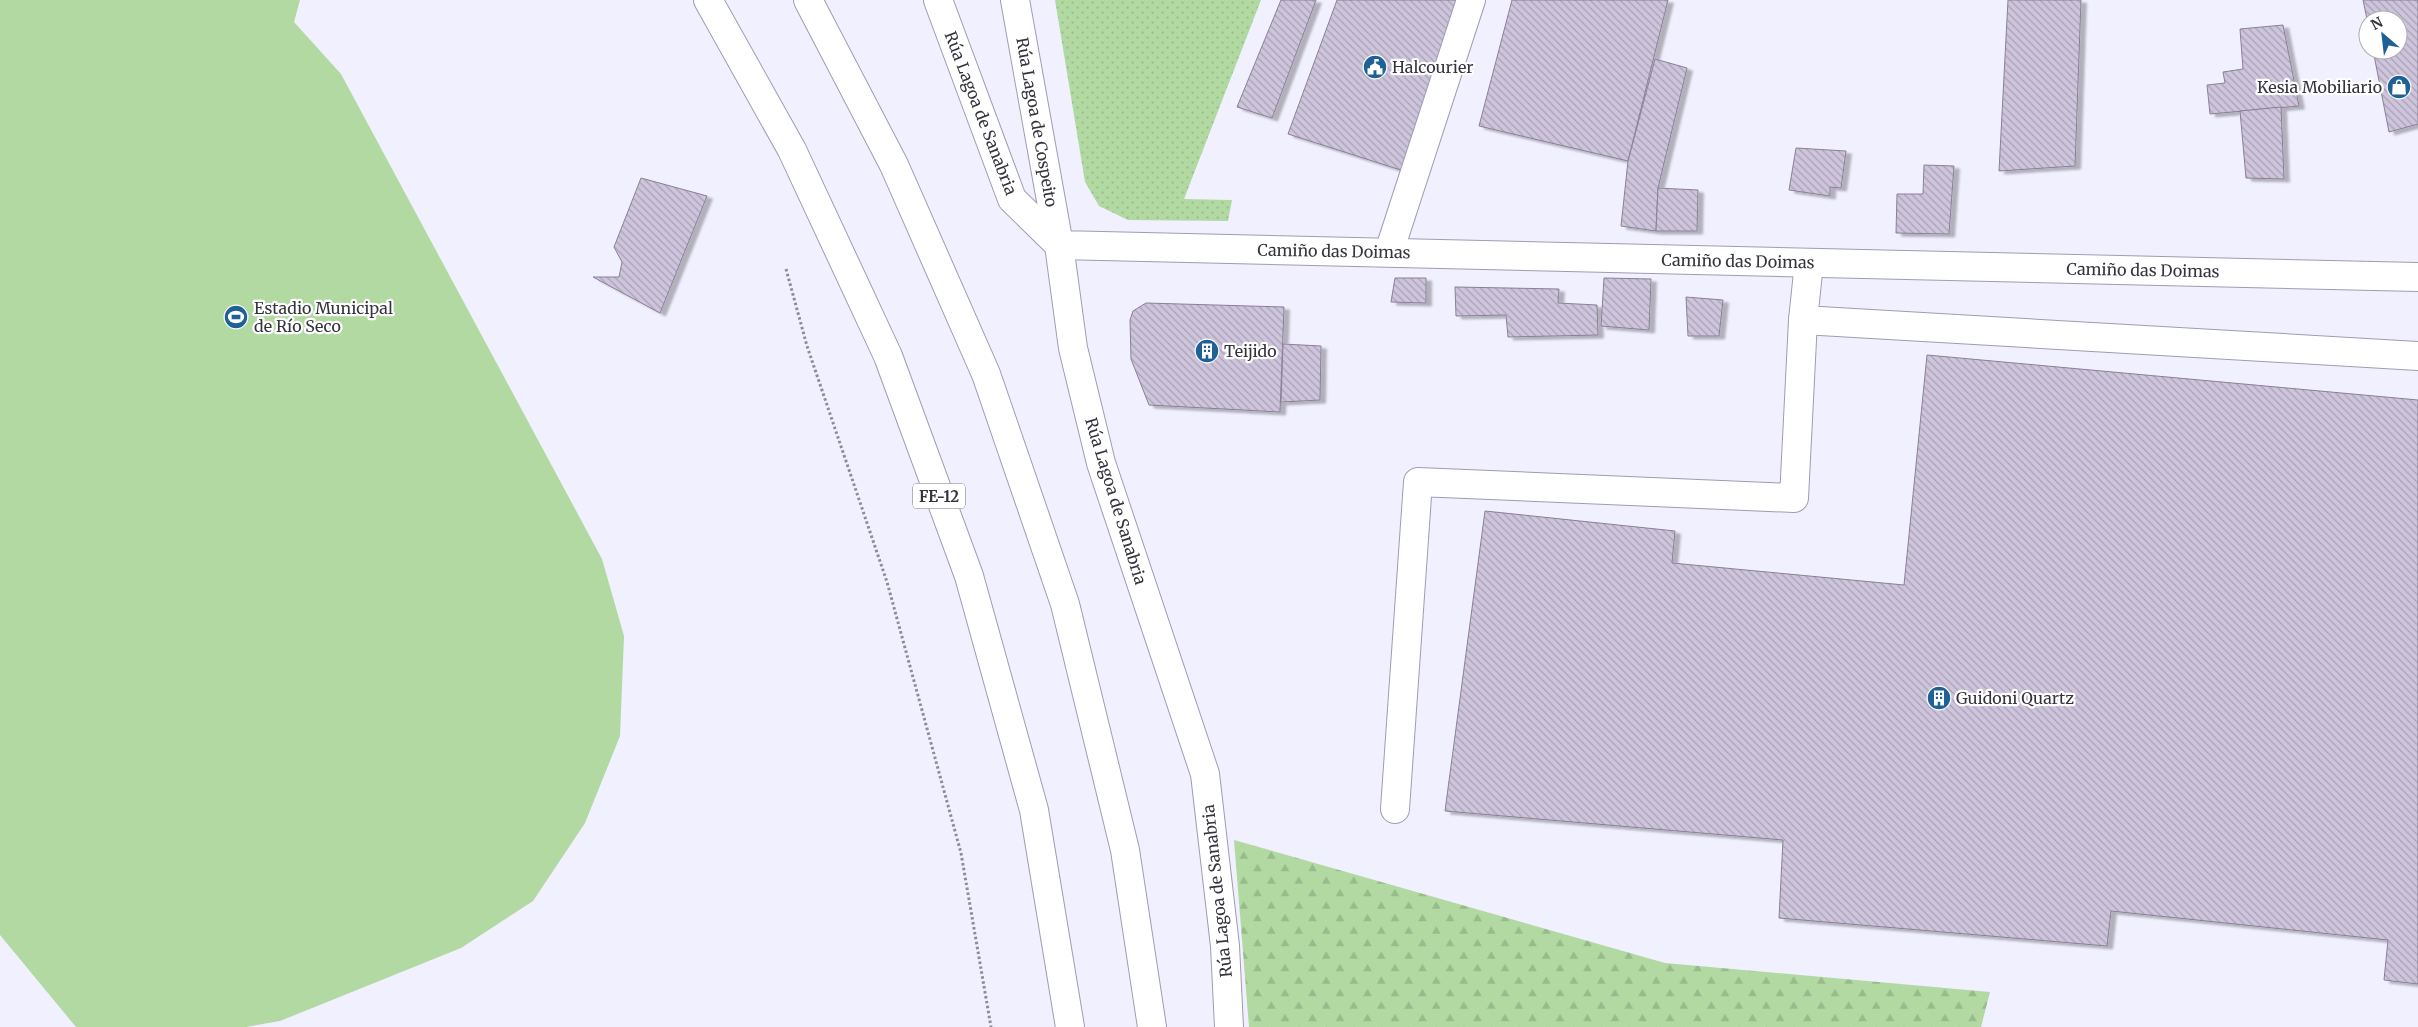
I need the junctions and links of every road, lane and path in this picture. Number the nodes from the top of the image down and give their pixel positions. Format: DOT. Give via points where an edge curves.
graph roads {
  1 [pos="708,0"];
  2 [pos="808,0"];
  3 [pos="938,0"];
  4 [pos="1015,0"];
  5 [pos="1471,0"];
  6 [pos="1059,245"];
  7 [pos="1389,252"];
  8 [pos="1808,262"];
  9 [pos="786,270"];
  10 [pos="2418,277"];
  11 [pos="1803,320"];
  12 [pos="2418,356"];
  13 [pos="1395,809"];
  14 [pos="991,1027"];
  15 [pos="1070,1027"];
  16 [pos="1152,1027"];
  17 [pos="1229,1027"];
  1 -- 15 [label="main road, FE-12" via="792,150 888,356 969,576 1034,810"];
  2 -- 16 [label="main road" via="894,165 986,374 1065,604 1125,850"];
  3 -- 6 [label="main road, Rúa Lagoa de Sanabria" via="1012,199"];
  4 -- 6 [label="main road, Rúa Lagoa de Cospeito"];
  5 -- 7 [label="main road"];
  6 -- 7 [label="main road, Camiño das Doimas"];
  6 -- 17 [label="main road, Rúa Lagoa de Sanabria" via="1073,348 1101,463 1205,774 1225,946"];
  7 -- 8 [label="main road, Camiño das Doimas"];
  8 -- 10 [label="main road, Camiño das Doimas"];
  8 -- 11 [label="main road"];
  9 -- 14 [label="path" via="807,346 887,582 961,853"];
  11 -- 12 [label="main road"];
  11 -- 13 [label="main road" via="1794,498 1418,482"];
}
